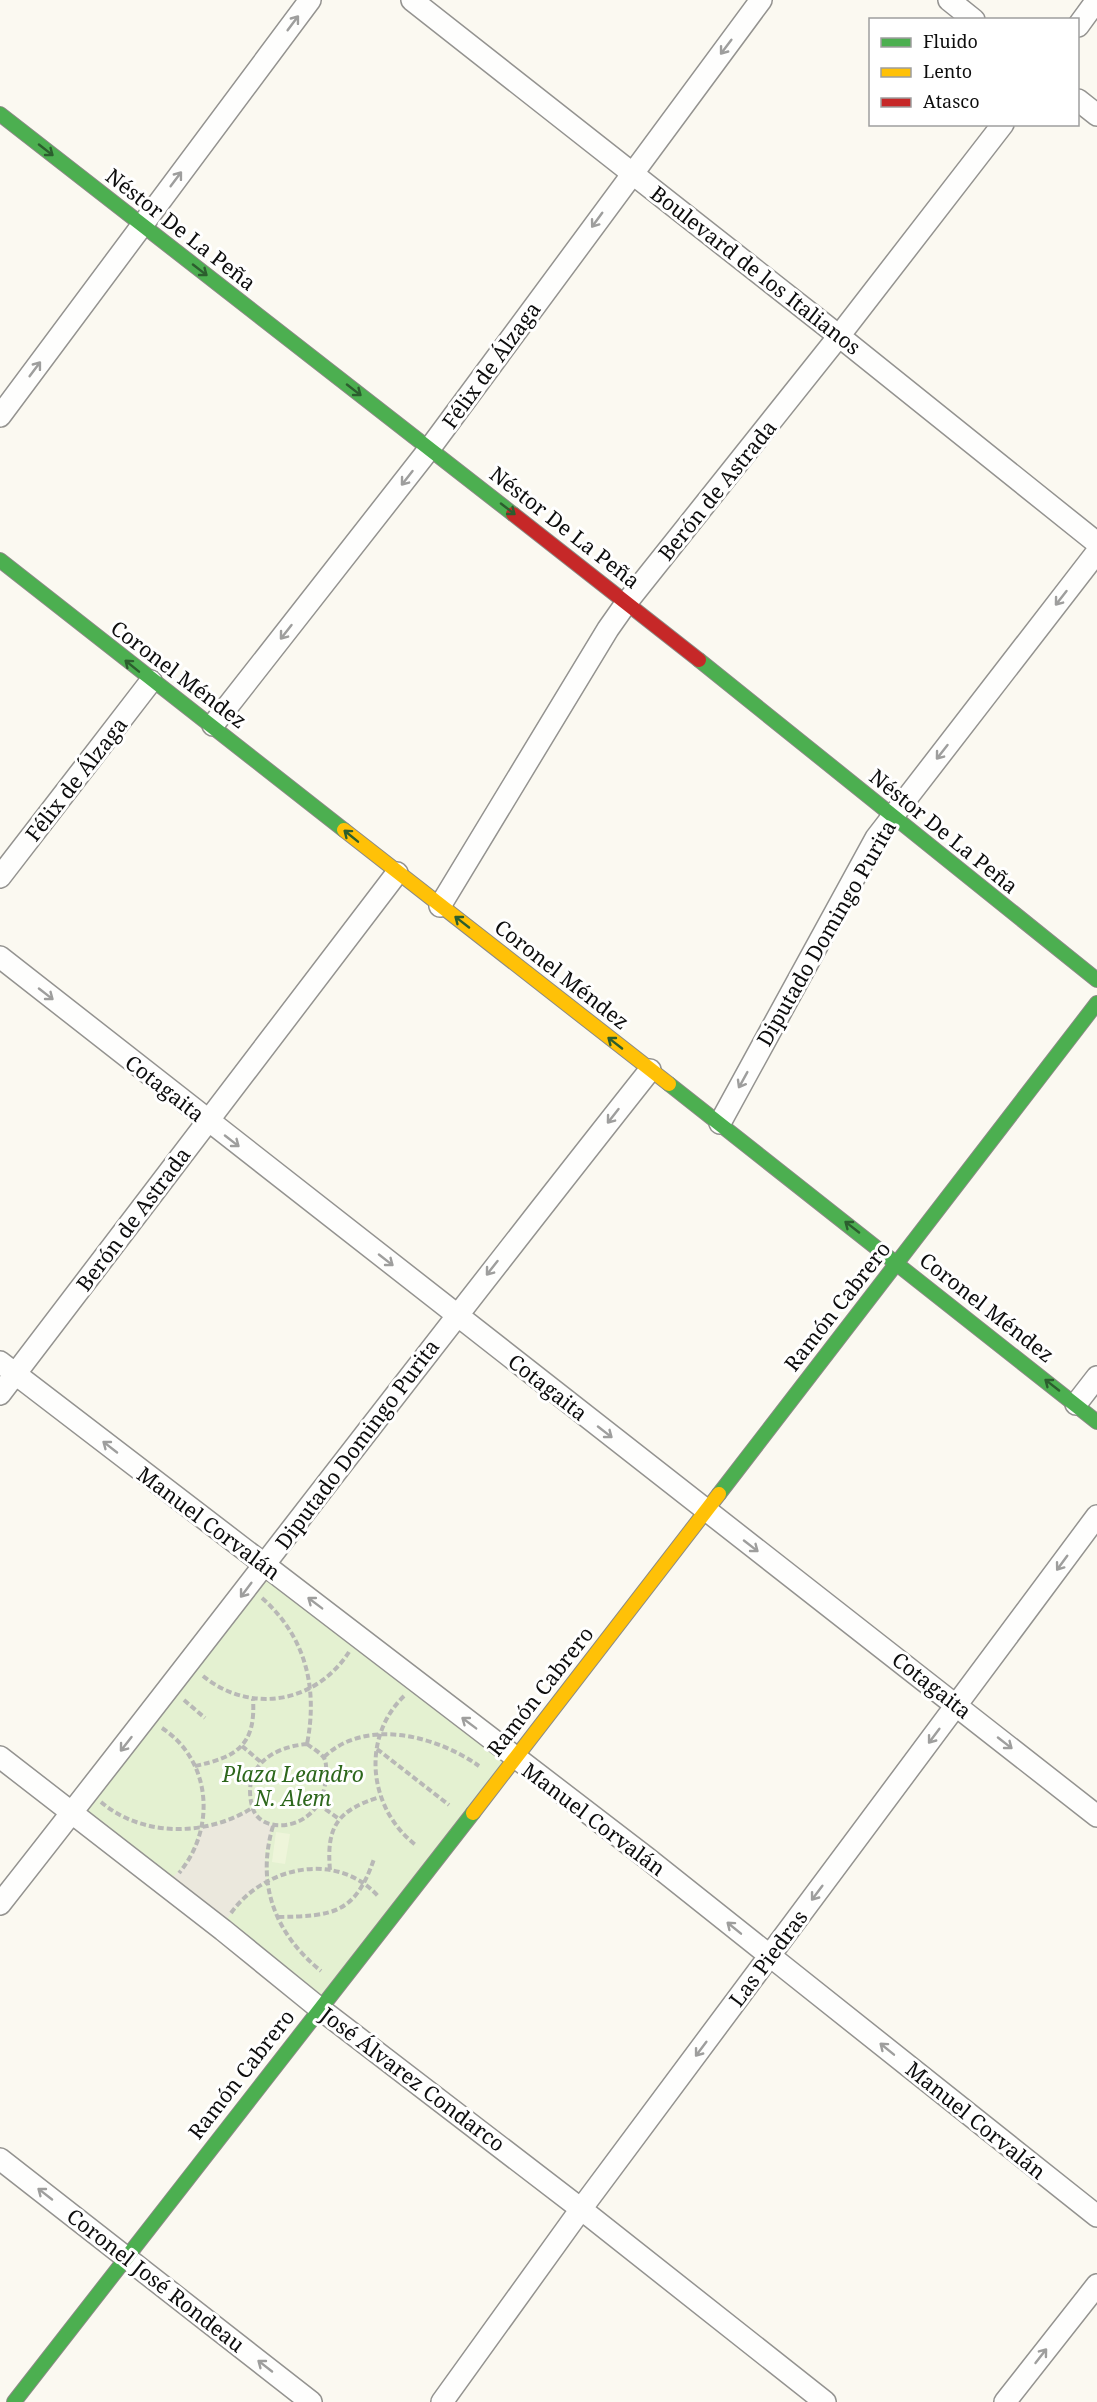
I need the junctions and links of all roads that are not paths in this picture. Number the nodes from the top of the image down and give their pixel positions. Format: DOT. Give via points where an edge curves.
graph roads {
  1 [pos="310,0"];
  2 [pos="412,0"];
  3 [pos="761,0"];
  4 [pos="949,0"];
  5 [pos="1097,0"];
  6 [pos="972,18"];
  7 [pos="1079,23"];
  8 [pos="1079,102"];
  9 [pos="0,114"];
  10 [pos="1097,115"];
  11 [pos="1001,126"];
  12 [pos="632,172"];
  13 [pos="142,225"];
  14 [pos="839,336"];
  15 [pos="0,416"];
  16 [pos="430,448"];
  17 [pos="1097,543"];
  18 [pos="1097,552"];
  19 [pos="0,560"];
  20 [pos="627,602"];
  21 [pos="152,681"];
  22 [pos="213,725"];
  23 [pos="891,817"];
  24 [pos="397,873"];
  25 [pos="0,877"];
  26 [pos="440,906"];
  27 [pos="0,957"];
  28 [pos="1097,980"];
  29 [pos="1097,1004"];
  30 [pos="650,1070"];
  31 [pos="207,1122"];
  32 [pos="720,1123"];
  33 [pos="898,1264"];
  34 [pos="455,1315"];
  35 [pos="8,1368"];
  36 [pos="1097,1377"];
  37 [pos="0,1394"];
  38 [pos="1076,1404"];
  39 [pos="1097,1422"];
  40 [pos="705,1510"];
  41 [pos="1097,1516"];
  42 [pos="264,1566"];
  43 [pos="957,1705"];
  44 [pos="0,1757"];
  45 [pos="515,1759"];
  46 [pos="72,1812"];
  47 [pos="1097,1816"];
  48 [pos="0,1904"];
  49 [pos="770,1956"];
  50 [pos="319,2008"];
  51 [pos="0,2158"];
  52 [pos="581,2209"];
  53 [pos="1097,2216"];
  54 [pos="127,2257"];
  55 [pos="1097,2285"];
  56 [pos="14,2402"];
  57 [pos="311,2402"];
  58 [pos="442,2402"];
  59 [pos="825,2402"];
  60 [pos="1005,2402"];
  13 -- 1 [label="street, one-way"];
  2 -- 12 [label="street, Boulevard de los Italianos"];
  3 -- 12 [label="street, Félix de Álzaga, one-way"];
  4 -- 6 [label="street"];
  5 -- 7 [label="street"];
  8 -- 10 [label="street"];
  9 -- 13 [label="street, Néstor De La Peña, one-way"];
  11 -- 14 [label="street, Berón de Astrada"];
  12 -- 14 [label="street, Boulevard de los Italianos"];
  12 -- 16 [label="street, Félix de Álzaga, one-way"];
  15 -- 13 [label="street, one-way"];
  13 -- 16 [label="street, Néstor De La Peña, one-way"];
  14 -- 17 [label="street, Boulevard de los Italianos"];
  14 -- 20 [label="street, Berón de Astrada"];
  16 -- 20 [label="street, Néstor De La Peña, one-way"];
  16 -- 22 [label="street, Félix de Álzaga, one-way"];
  18 -- 23 [label="street, Diputado Domingo Purita, one-way"];
  21 -- 19 [label="street, Coronel Méndez, one-way"];
  20 -- 23 [label="street, Néstor De La Peña"];
  20 -- 26 [label="street, Berón de Astrada"];
  21 -- 22 [label="street, Coronel Méndez"];
  21 -- 25 [label="street, Félix de Álzaga"];
  24 -- 22 [label="street, Coronel Méndez, one-way"];
  23 -- 28 [label="street, Néstor De La Peña"];
  23 -- 32 [label="street, Diputado Domingo Purita, one-way"];
  24 -- 26 [label="street, Coronel Méndez"];
  24 -- 31 [label="street, Berón de Astrada"];
  30 -- 26 [label="street, Coronel Méndez, one-way"];
  27 -- 31 [label="street, Cotagaita, one-way"];
  29 -- 33 [label="street, Ramón Cabrero"];
  30 -- 32 [label="street, Coronel Méndez"];
  30 -- 34 [label="street, Diputado Domingo Purita, one-way"];
  31 -- 34 [label="street, Cotagaita, one-way"];
  31 -- 35 [label="street, Berón de Astrada"];
  33 -- 32 [label="street, Coronel Méndez, one-way"];
  38 -- 33 [label="street, Coronel Méndez, one-way"];
  33 -- 40 [label="street, Ramón Cabrero"];
  34 -- 40 [label="street, Cotagaita, one-way"];
  34 -- 42 [label="street, Diputado Domingo Purita"];
  35 -- 37 [label="street, Berón de Astrada"];
  42 -- 35 [label="street, Manuel Corvalán, one-way"];
  36 -- 38 [label="street"];
  38 -- 39 [label="street, Coronel Méndez"];
  40 -- 43 [label="street, Cotagaita, one-way"];
  40 -- 45 [label="street, Ramón Cabrero"];
  41 -- 43 [label="street, Las Piedras, one-way"];
  45 -- 42 [label="street, Manuel Corvalán, one-way"];
  42 -- 46 [label="street, Diputado Domingo Purita, one-way"];
  43 -- 47 [label="street, Cotagaita, one-way"];
  43 -- 49 [label="street, Las Piedras, one-way"];
  44 -- 46 [label="street, José Álvarez Condarco"];
  49 -- 45 [label="street, Manuel Corvalán, one-way"];
  45 -- 50 [label="street, Ramón Cabrero"];
  46 -- 48 [label="street, Diputado Domingo Purita"];
  46 -- 50 [label="street, José Álvarez Condarco"];
  49 -- 52 [label="street, Las Piedras, one-way"];
  53 -- 49 [label="street, Manuel Corvalán, one-way"];
  50 -- 52 [label="street, José Álvarez Condarco"];
  50 -- 54 [label="street, Ramón Cabrero"];
  54 -- 51 [label="street, Coronel José Rondeau, one-way"];
  52 -- 58 [label="street, Las Piedras"];
  52 -- 59 [label="street, José Álvarez Condarco"];
  54 -- 56 [label="street, Ramón Cabrero"];
  57 -- 54 [label="street, Coronel José Rondeau, one-way"];
  60 -- 55 [label="street, one-way"];
}
